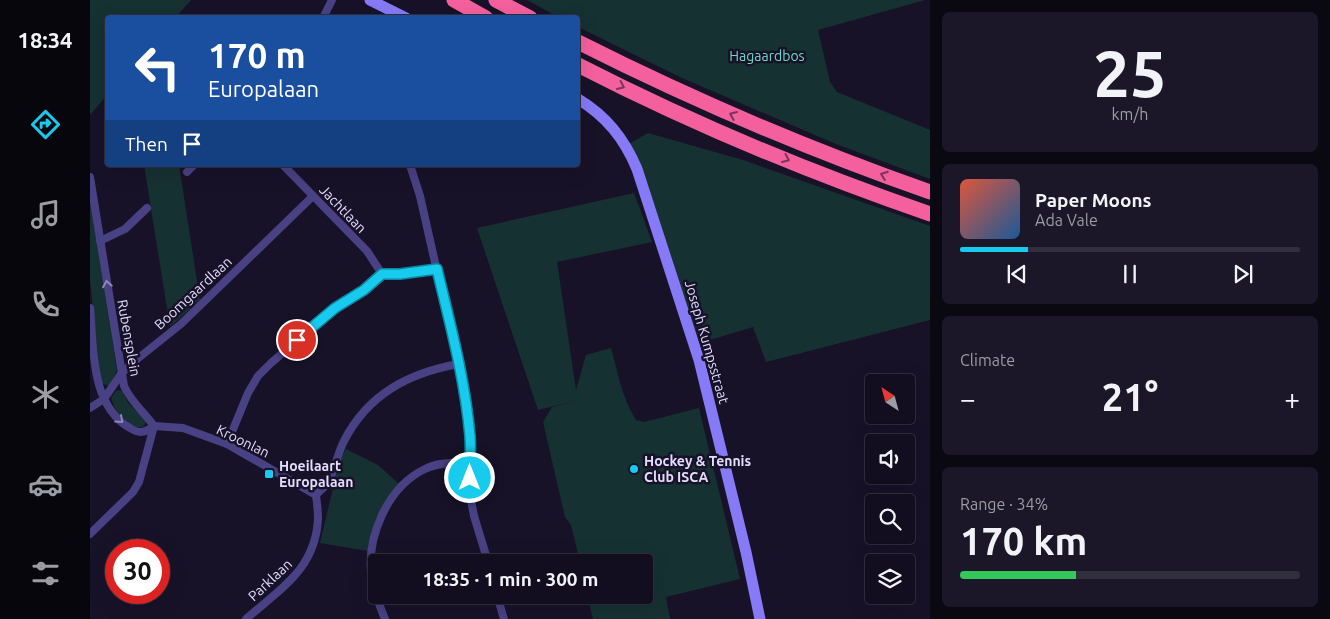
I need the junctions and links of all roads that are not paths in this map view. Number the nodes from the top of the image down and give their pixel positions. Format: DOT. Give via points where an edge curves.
graph roads {
  1 [pos="332,0"];
  2 [pos="370,0"];
  3 [pos="454,0"];
  4 [pos="496,0"];
  5 [pos="325,15"];
  6 [pos="400,15"];
  7 [pos="481,15"];
  8 [pos="524,15"];
  9 [pos="580,43"];
  10 [pos="580,66"];
  11 [pos="580,99"];
  12 [pos="192,167"];
  13 [pos="285,167"];
  14 [pos="411,167"];
  15 [pos="187,172"];
  16 [pos="90,177"];
  17 [pos="930,192"];
  18 [pos="313,196"];
  19 [pos="147,208"];
  20 [pos="930,214"];
  21 [pos="100,241"];
  22 [pos="437,269"];
  23 [pos="382,274"];
  24 [pos="90,308"];
  25 [pos="458,364"];
  26 [pos="121,374"];
  27 [pos="104,399"];
  28 [pos="90,408"];
  29 [pos="154,426"];
  30 [pos="227,444"];
  31 [pos="470,461"];
  32 [pos="316,495"];
  33 [pos="90,534"];
  34 [pos="486,554"];
  35 [pos="500,604"];
  36 [pos="246,619"];
  37 [pos="386,619"];
  38 [pos="504,619"];
  39 [pos="760,619"];
  1 -- 5 [label="street"];
  2 -- 6 [label="street"];
  3 -- 7 [label="highway"];
  4 -- 8 [label="highway"];
  17 -- 9 [label="highway, one-way" via="718,108"];
  10 -- 20 [label="highway, one-way" via="710,127"];
  11 -- 39 [label="street, Joseph Kumpsstraat" via="617,131 637,169 699,360"];
  12 -- 15 [label="street"];
  13 -- 18 [label="street, Jachtlaan"];
  14 -- 22 [label="street"];
  16 -- 21 [label="street, Rubensplein"];
  18 -- 23 [label="street, Jachtlaan" via="367,251"];
  18 -- 26 [label="street, Boomgaardlaan" via="181,324"];
  19 -- 21 [label="street" via="125,229"];
  26 -- 21 [label="street, Rubensplein, one-way"];
  22 -- 23 [label="street"];
  22 -- 25 [label="street"];
  23 -- 30 [label="street" via="335,308 258,376"];
  24 -- 27 [label="street" via="97,375"];
  25 -- 31 [label="street" via="470,437"];
  25 -- 32 [label="street" via="419,374 383,394 367,408 343,442 328,483"];
  26 -- 27 [label="street, Boomgaardlaan"];
  26 -- 29 [label="street, Rubensplein" via="128,394"];
  27 -- 28 [label="street, Boomgaardlaan"];
  27 -- 29 [label="street, one-way" via="118,420 132,430 147,432"];
  29 -- 30 [label="street, Kroonlan" via="183,428"];
  29 -- 33 [label="street" via="133,492"];
  30 -- 32 [label="street, Kroonlan"];
  31 -- 34 [label="street" via="470,495"];
  31 -- 37 [label="street" via="438,464 425,469 412,477 385,509 376,528 371,578 376,599"];
  32 -- 36 [label="street, Parklaan" via="318,518 315,538 305,565"];
  35 -- 38 [label="street"];
}
